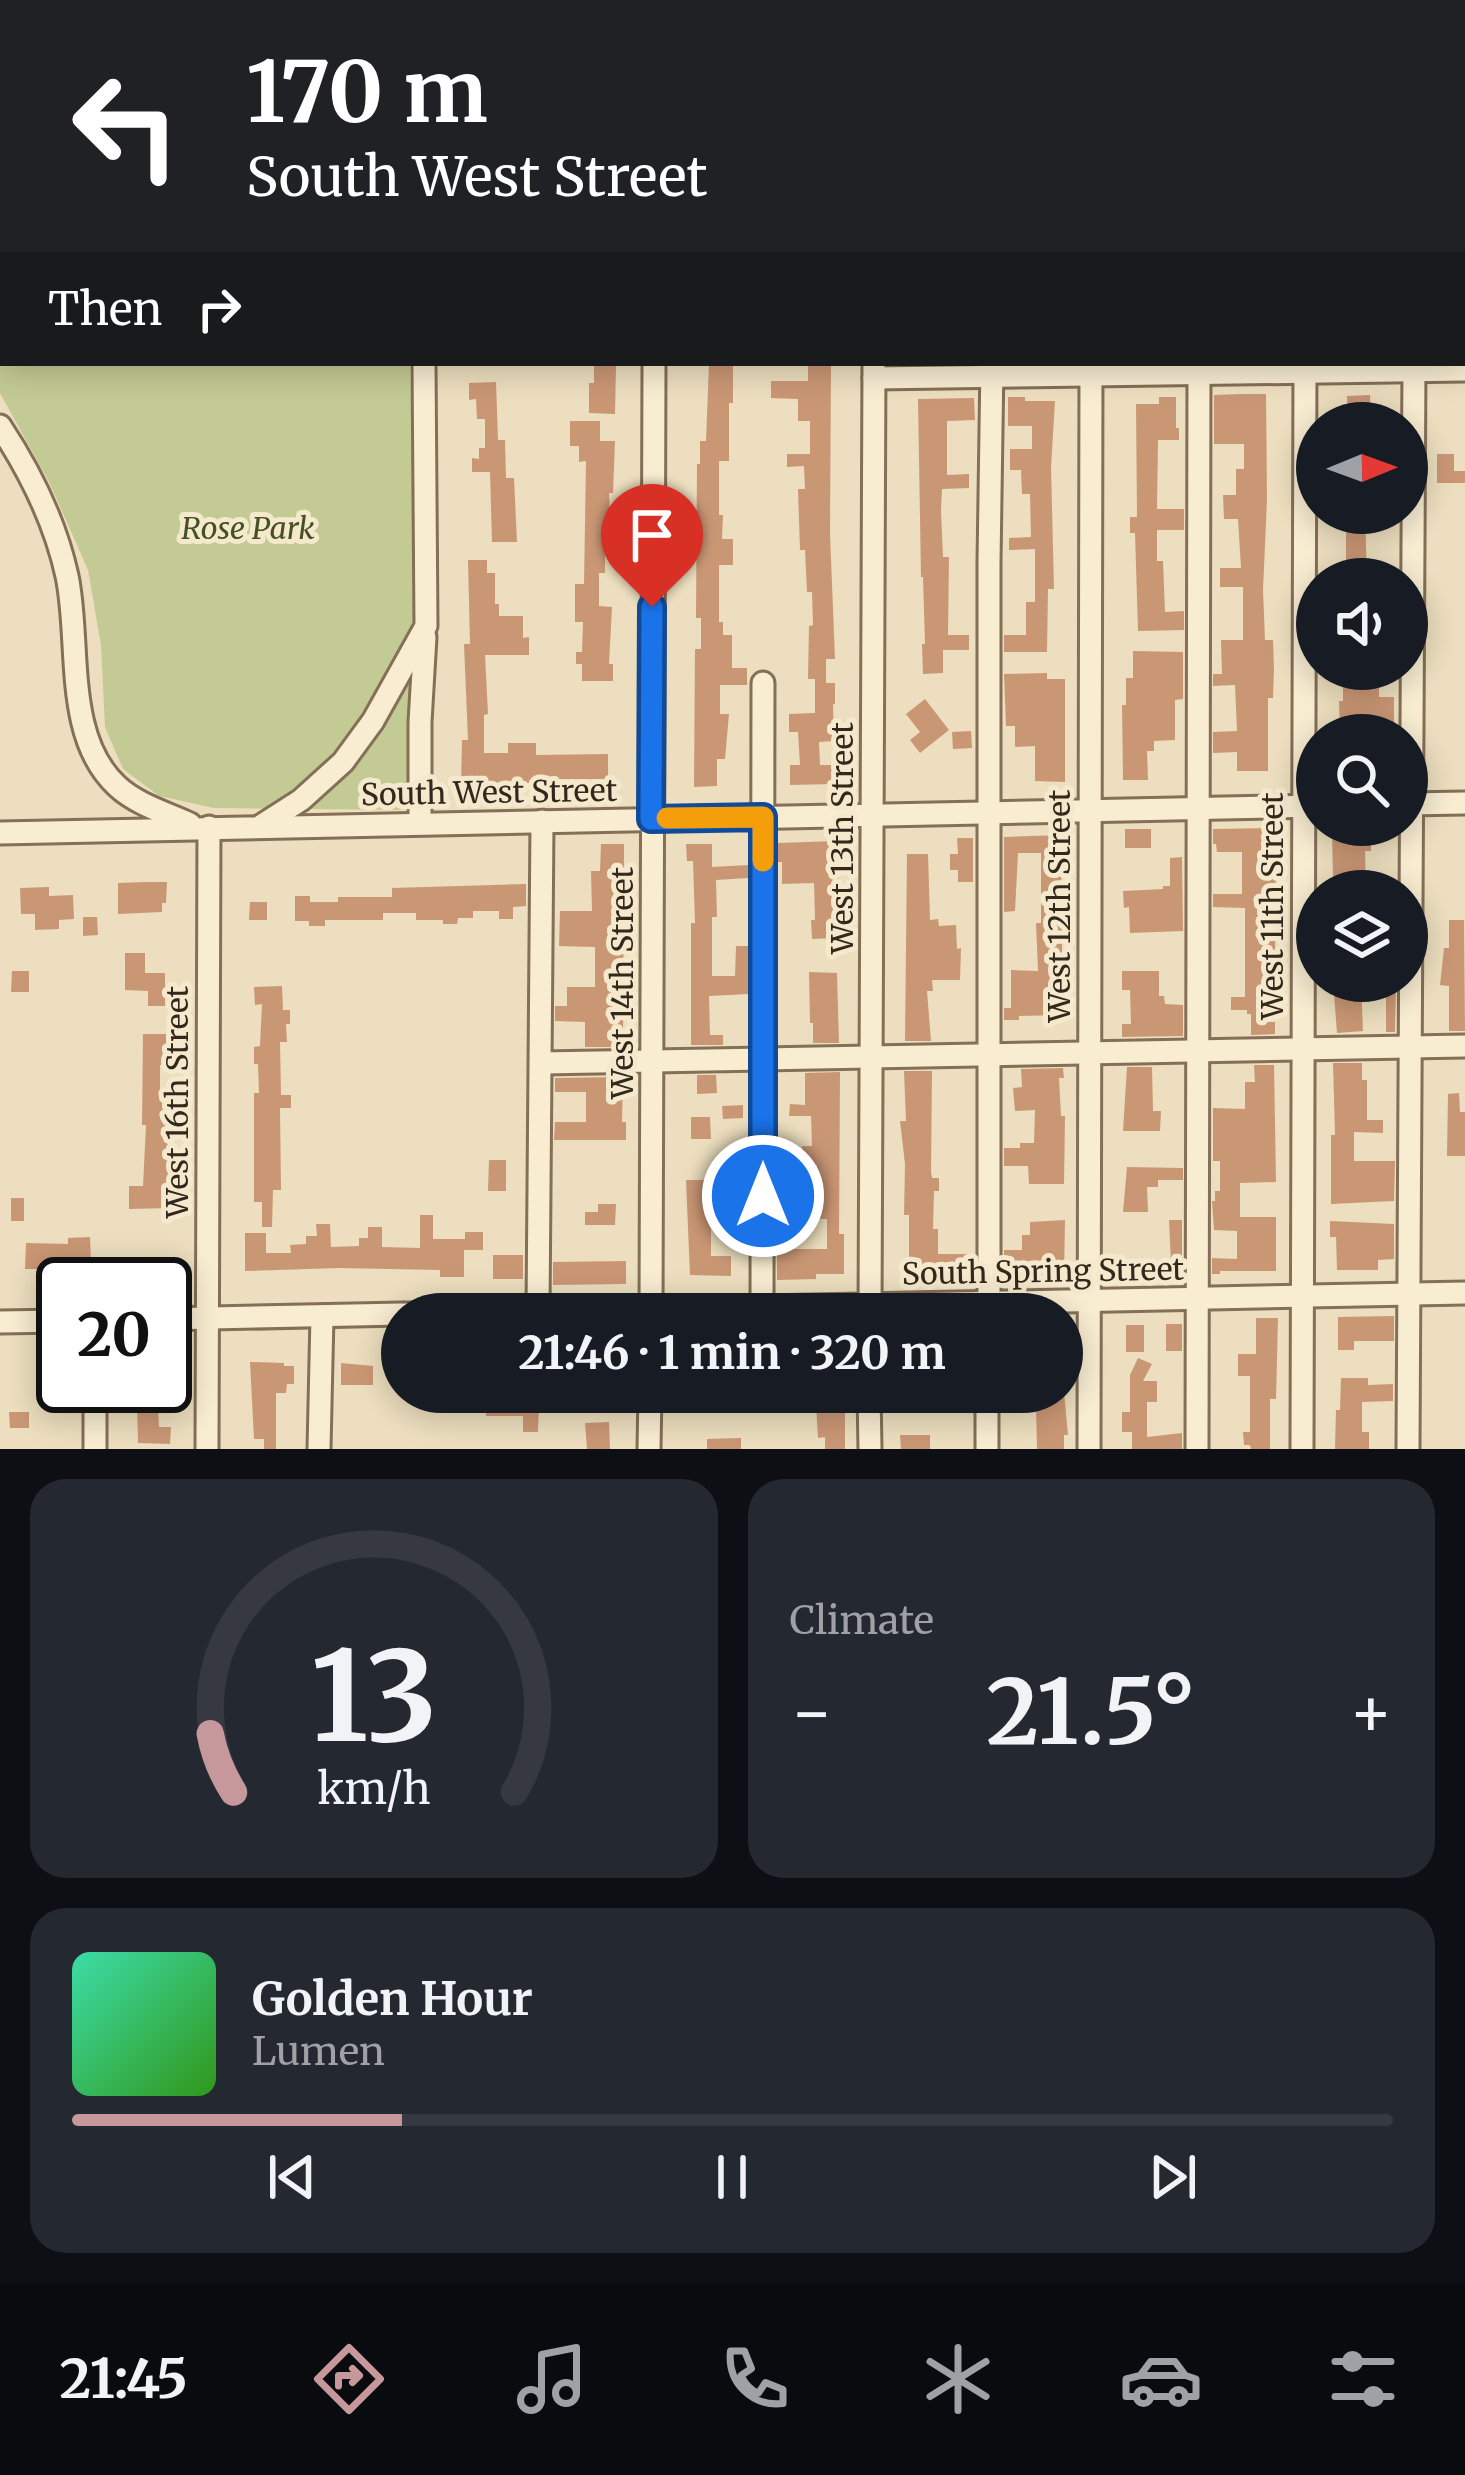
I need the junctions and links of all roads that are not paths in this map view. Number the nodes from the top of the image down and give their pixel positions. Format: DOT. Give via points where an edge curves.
graph roads {
  1 [pos="424,366"];
  2 [pos="654,366"];
  3 [pos="1305,367"];
  4 [pos="1414,367"];
  5 [pos="1198,368"];
  6 [pos="1091,369"];
  7 [pos="874,370"];
  8 [pos="992,370"];
  9 [pos="1465,370"];
  10 [pos="0,426"];
  11 [pos="426,626"];
  12 [pos="763,683"];
  13 [pos="1308,714"];
  14 [pos="1411,714"];
  15 [pos="124,792"];
  16 [pos="1465,803"];
  17 [pos="1428,804"];
  18 [pos="1296,806"];
  19 [pos="1198,808"];
  20 [pos="1089,809"];
  21 [pos="989,812"];
  22 [pos="872,815"];
  23 [pos="763,817"];
  24 [pos="651,819"];
  25 [pos="542,821"];
  26 [pos="420,823"];
  27 [pos="262,826"];
  28 [pos="202,827"];
  29 [pos="99,828"];
  30 [pos="0,833"];
  31 [pos="1308,846"];
  32 [pos="1410,846"];
  33 [pos="1465,1046"];
  34 [pos="1303,1048"];
  35 [pos="1410,1048"];
  36 [pos="1198,1051"];
  37 [pos="1090,1053"];
  38 [pos="989,1055"];
  39 [pos="872,1058"];
  40 [pos="763,1060"];
  41 [pos="652,1062"];
  42 [pos="542,1063"];
  43 [pos="538,1293"];
  44 [pos="651,1293"];
  45 [pos="762,1293"];
  46 [pos="870,1293"];
  47 [pos="988,1293"];
  48 [pos="1465,1293"];
  49 [pos="1409,1294"];
  50 [pos="1302,1296"];
  51 [pos="1197,1298"];
  52 [pos="1083,1300"];
  53 [pos="1089,1300"];
  54 [pos="381,1315"];
  55 [pos="322,1316"];
  56 [pos="192,1318"];
  57 [pos="206,1318"];
  58 [pos="36,1321"];
  59 [pos="0,1322"];
  60 [pos="95,1413"];
  61 [pos="650,1413"];
  62 [pos="869,1413"];
  63 [pos="987,1413"];
  64 [pos="95,1449"];
  65 [pos="207,1449"];
  66 [pos="319,1449"];
  67 [pos="649,1449"];
  68 [pos="870,1449"];
  69 [pos="987,1449"];
  70 [pos="1089,1449"];
  71 [pos="1197,1449"];
  72 [pos="1302,1449"];
  73 [pos="1408,1449"];
  1 -- 11 [label="street"];
  2 -- 24 [label="street, West 14th Street"];
  3 -- 4 [label="street"];
  3 -- 5 [label="street"];
  3 -- 13 [label="street, West 11th Street"];
  4 -- 9 [label="street"];
  4 -- 14 [label="street"];
  5 -- 6 [label="street"];
  5 -- 19 [label="street"];
  6 -- 8 [label="street"];
  6 -- 20 [label="street, West 12th Street"];
  7 -- 8 [label="street"];
  7 -- 22 [label="street, West 13th Street"];
  8 -- 21 [label="street"];
  10 -- 15 [label="street" via="54,528 73,607 82,719 98,760"];
  11 -- 26 [label="street"];
  11 -- 27 [label="street" via="343,762"];
  12 -- 23 [label="street"];
  15 -- 28 [label="street"];
  15 -- 29 [label="street"];
  16 -- 17 [label="street"];
  18 -- 19 [label="street, South West Street"];
  19 -- 20 [label="street, South West Street"];
  19 -- 36 [label="street"];
  20 -- 21 [label="street, South West Street"];
  20 -- 37 [label="street, West 12th Street"];
  21 -- 22 [label="street, South West Street"];
  21 -- 38 [label="street"];
  22 -- 23 [label="street, South West Street"];
  22 -- 39 [label="street, West 13th Street"];
  23 -- 24 [label="street, South West Street"];
  23 -- 40 [label="street"];
  24 -- 25 [label="street, South West Street"];
  24 -- 41 [label="street, West 14th Street"];
  25 -- 26 [label="street, South West Street"];
  25 -- 42 [label="street"];
  26 -- 27 [label="street, South West Street"];
  27 -- 28 [label="street, South West Street"];
  28 -- 29 [label="street, South West Street"];
  28 -- 57 [label="street, West 16th Street"];
  29 -- 30 [label="street, South West Street"];
  31 -- 34 [label="street, West 11th Street"];
  32 -- 35 [label="street"];
  33 -- 35 [label="street"];
  34 -- 35 [label="street"];
  34 -- 36 [label="street"];
  34 -- 50 [label="street, West 11th Street"];
  35 -- 49 [label="street"];
  36 -- 37 [label="street"];
  36 -- 51 [label="street"];
  37 -- 38 [label="street"];
  37 -- 53 [label="street, West 12th Street"];
  38 -- 39 [label="street"];
  38 -- 47 [label="street"];
  39 -- 40 [label="street"];
  39 -- 46 [label="street, West 13th Street"];
  40 -- 41 [label="street"];
  40 -- 45 [label="street"];
  41 -- 42 [label="street"];
  41 -- 44 [label="street, West 14th Street"];
  42 -- 43 [label="street"];
  48 -- 49 [label="street, South Spring Street"];
  49 -- 50 [label="street, South Spring Street"];
  49 -- 73 [label="street"];
  50 -- 51 [label="street, South Spring Street"];
  50 -- 72 [label="street, West 11th Street"];
  51 -- 53 [label="street, South Spring Street"];
  51 -- 71 [label="street"];
  52 -- 53 [label="street, South Spring Street"];
  53 -- 70 [label="street, West 12th Street"];
  54 -- 55 [label="street, South Spring Street"];
  55 -- 57 [label="street, South Spring Street"];
  55 -- 66 [label="street"];
  56 -- 57 [label="street, South Spring Street"];
  57 -- 65 [label="street, West 16th Street"];
  58 -- 59 [label="street"];
  60 -- 64 [label="street"];
  61 -- 67 [label="street"];
  62 -- 68 [label="street"];
  63 -- 69 [label="street"];
}
